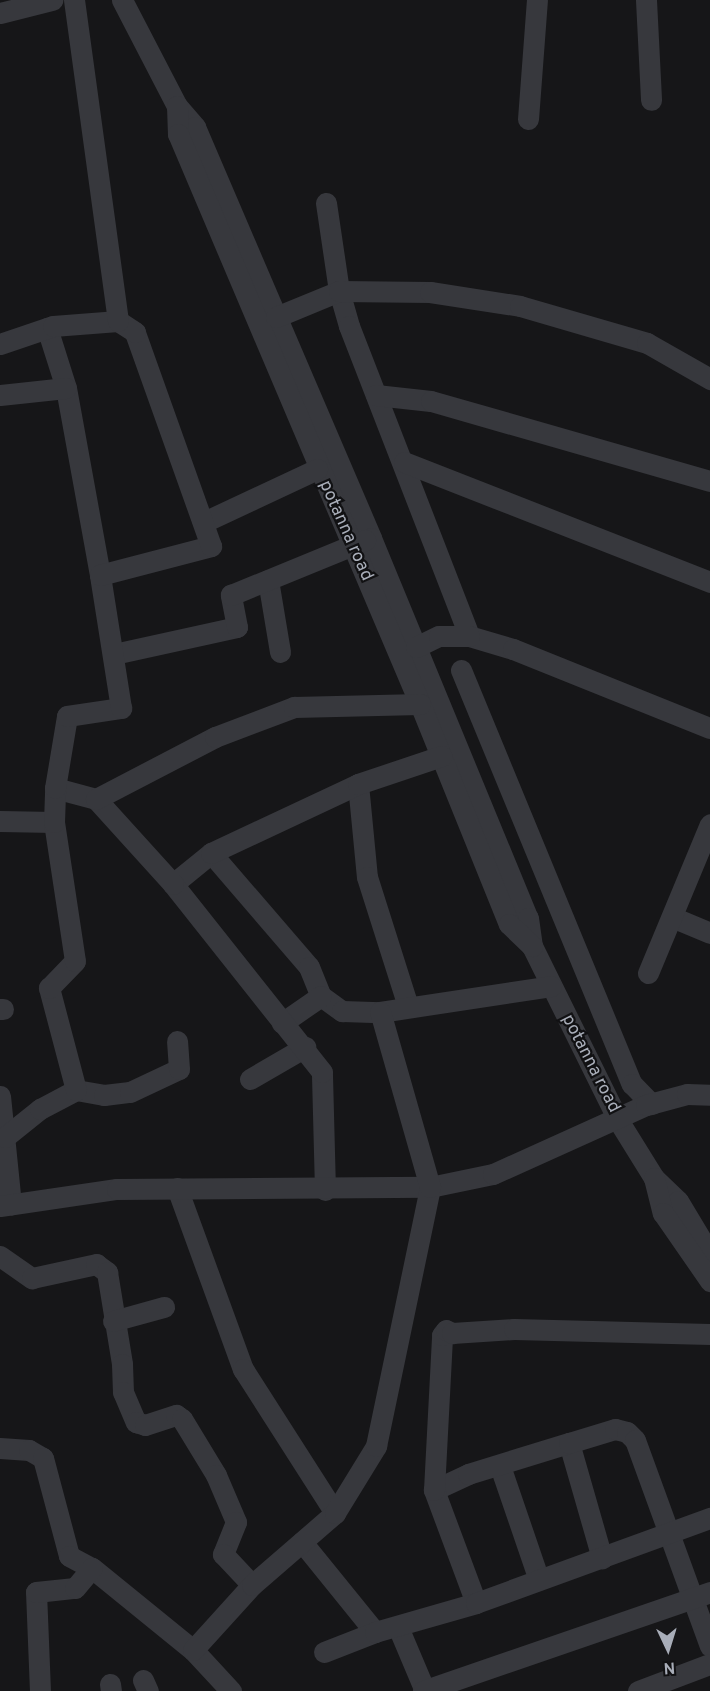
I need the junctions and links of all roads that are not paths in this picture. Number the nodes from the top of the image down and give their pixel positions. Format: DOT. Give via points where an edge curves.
graph roads {
  1 [pos="52,0"];
  2 [pos="74,0"];
  3 [pos="122,0"];
  4 [pos="537,0"];
  5 [pos="646,0"];
  6 [pos="0,13"];
  7 [pos="651,100"];
  8 [pos="177,106"];
  9 [pos="528,118"];
  10 [pos="326,203"];
  11 [pos="339,291"];
  12 [pos="286,312"];
  13 [pos="118,321"];
  14 [pos="47,328"];
  15 [pos="0,344"];
  16 [pos="710,379"];
  17 [pos="66,388"];
  18 [pos="0,395"];
  19 [pos="376,395"];
  20 [pos="404,462"];
  21 [pos="317,469"];
  22 [pos="710,481"];
  23 [pos="204,522"];
  24 [pos="362,541"];
  25 [pos="100,575"];
  26 [pos="268,580"];
  27 [pos="710,582"];
  28 [pos="469,636"];
  29 [pos="427,641"];
  30 [pos="280,652"];
  31 [pos="114,654"];
  32 [pos="461,670"];
  33 [pos="420,704"];
  34 [pos="710,729"];
  35 [pos="441,756"];
  36 [pos="358,784"];
  37 [pos="55,788"];
  38 [pos="96,799"];
  39 [pos="0,820"];
  40 [pos="54,822"];
  41 [pos="710,824"];
  42 [pos="212,852"];
  43 [pos="173,884"];
  44 [pos="672,916"];
  45 [pos="710,933"];
  46 [pos="532,946"];
  47 [pos="648,973"];
  48 [pos="551,986"];
  49 [pos="321,996"];
  50 [pos="408,1006"];
  51 [pos="380,1012"];
  52 [pos="282,1023"];
  53 [pos="177,1041"];
  54 [pos="305,1047"];
  55 [pos="250,1079"];
  56 [pos="76,1090"];
  57 [pos="710,1095"];
  58 [pos="0,1096"];
  59 [pos="637,1110"];
  60 [pos="5,1137"];
  61 [pos="654,1178"];
  62 [pos="430,1187"];
  63 [pos="177,1188"];
  64 [pos="325,1190"];
  65 [pos="5,1205"];
  66 [pos="710,1254"];
  67 [pos="0,1256"];
  68 [pos="710,1281"];
  69 [pos="164,1307"];
  70 [pos="113,1321"];
  71 [pos="710,1334"];
  72 [pos="569,1443"];
  73 [pos="0,1448"];
  74 [pos="500,1466"];
  75 [pos="434,1490"];
  76 [pos="335,1513"];
  77 [pos="710,1518"];
  78 [pos="671,1533"];
  79 [pos="302,1542"];
  80 [pos="602,1558"];
  81 [pos="92,1568"];
  82 [pos="539,1580"];
  83 [pos="252,1584"];
  84 [pos="702,1595"];
  85 [pos="476,1603"];
  86 [pos="398,1627"];
  87 [pos="375,1632"];
  88 [pos="710,1646"];
  89 [pos="193,1650"];
  90 [pos="324,1652"];
  91 [pos="710,1664"];
  92 [pos="40,1691"];
  93 [pos="231,1691"];
  94 [pos="424,1691"];
  95 [pos="638,1691"];
  1 -- 6 [label="street"];
  2 -- 13 [label="street"];
  3 -- 8 [label="street, potanna road"];
  4 -- 9 [label="street"];
  5 -- 7 [label="street"];
  8 -- 12 [label="street, potanna road" via="195,127"];
  8 -- 21 [label="street, potanna road" via="178,135"];
  10 -- 11 [label="street"];
  11 -- 12 [label="street"];
  11 -- 16 [label="street" via="430,292 520,306 647,343"];
  11 -- 19 [label="street"];
  12 -- 24 [label="street, potanna road"];
  13 -- 14 [label="street"];
  13 -- 23 [label="street" via="135,332"];
  14 -- 15 [label="street"];
  14 -- 17 [label="street"];
  17 -- 18 [label="street"];
  17 -- 25 [label="street"];
  19 -- 20 [label="street"];
  19 -- 22 [label="street" via="431,401"];
  20 -- 27 [label="street"];
  20 -- 28 [label="street"];
  21 -- 23 [label="street"];
  21 -- 24 [label="street, potanna road"];
  23 -- 25 [label="street" via="211,546"];
  24 -- 26 [label="street"];
  24 -- 29 [label="street, potanna road"];
  24 -- 33 [label="street, potanna road"];
  25 -- 31 [label="street"];
  26 -- 30 [label="street"];
  26 -- 31 [label="street" via="231,596 237,627"];
  28 -- 29 [label="street"];
  28 -- 34 [label="street" via="513,649"];
  29 -- 46 [label="street, potanna road" via="528,918"];
  31 -- 37 [label="street" via="121,708 67,716"];
  32 -- 59 [label="street" via="632,1084"];
  33 -- 35 [label="street, potanna road"];
  33 -- 38 [label="street" via="294,707 215,737"];
  35 -- 36 [label="street"];
  35 -- 46 [label="street, potanna road" via="509,924"];
  36 -- 42 [label="street"];
  36 -- 50 [label="street" via="368,877"];
  37 -- 38 [label="street"];
  37 -- 40 [label="street"];
  38 -- 43 [label="street"];
  39 -- 40 [label="street"];
  40 -- 56 [label="street" via="75,962 49,988"];
  41 -- 44 [label="street"];
  42 -- 43 [label="street"];
  42 -- 49 [label="street" via="309,967"];
  43 -- 52 [label="street"];
  44 -- 45 [label="street"];
  44 -- 47 [label="street"];
  46 -- 48 [label="street, potanna road"];
  48 -- 50 [label="street"];
  48 -- 59 [label="street, potanna road"];
  49 -- 51 [label="street" via="342,1011"];
  49 -- 52 [label="street"];
  50 -- 51 [label="street"];
  51 -- 62 [label="street"];
  52 -- 54 [label="street"];
  53 -- 56 [label="street" via="178,1069 130,1092 104,1095"];
  54 -- 55 [label="street"];
  54 -- 64 [label="street" via="322,1072"];
  56 -- 60 [label="street" via="40,1109"];
  57 -- 59 [label="street" via="687,1094"];
  58 -- 60 [label="street"];
  59 -- 61 [label="street, potanna road"];
  59 -- 62 [label="street" via="493,1174"];
  60 -- 65 [label="street"];
  61 -- 66 [label="street, potanna road" via="678,1201"];
  61 -- 68 [label="street, potanna road" via="663,1213"];
  62 -- 64 [label="street"];
  62 -- 76 [label="street" via="376,1446"];
  63 -- 64 [label="street"];
  63 -- 65 [label="street" via="117,1189"];
  63 -- 76 [label="street" via="243,1369"];
  67 -- 70 [label="street" via="32,1278 102,1266 107,1272"];
  69 -- 70 [label="street"];
  70 -- 83 [label="street" via="123,1392 136,1422 145,1425 176,1415 182,1419 216,1475 236,1522 223,1554"];
  71 -- 75 [label="street" via="446,1330 440,1338"];
  72 -- 74 [label="street"];
  72 -- 78 [label="street" via="615,1430 627,1432 635,1440"];
  72 -- 80 [label="street"];
  73 -- 81 [label="street" via="29,1450 43,1458 69,1556"];
  74 -- 75 [label="street"];
  74 -- 82 [label="street"];
  75 -- 85 [label="street"];
  76 -- 79 [label="street"];
  77 -- 78 [label="street"];
  78 -- 80 [label="street"];
  78 -- 84 [label="street"];
  79 -- 83 [label="street"];
  79 -- 87 [label="street"];
  80 -- 82 [label="street"];
  81 -- 89 [label="street"];
  81 -- 92 [label="street" via="75,1588 36,1592"];
  82 -- 85 [label="street"];
  83 -- 89 [label="street"];
  84 -- 88 [label="street"];
  84 -- 94 [label="street"];
  85 -- 86 [label="street"];
  86 -- 87 [label="street"];
  86 -- 94 [label="street"];
  87 -- 90 [label="street"];
  89 -- 93 [label="street"];
  91 -- 95 [label="street"];
}
